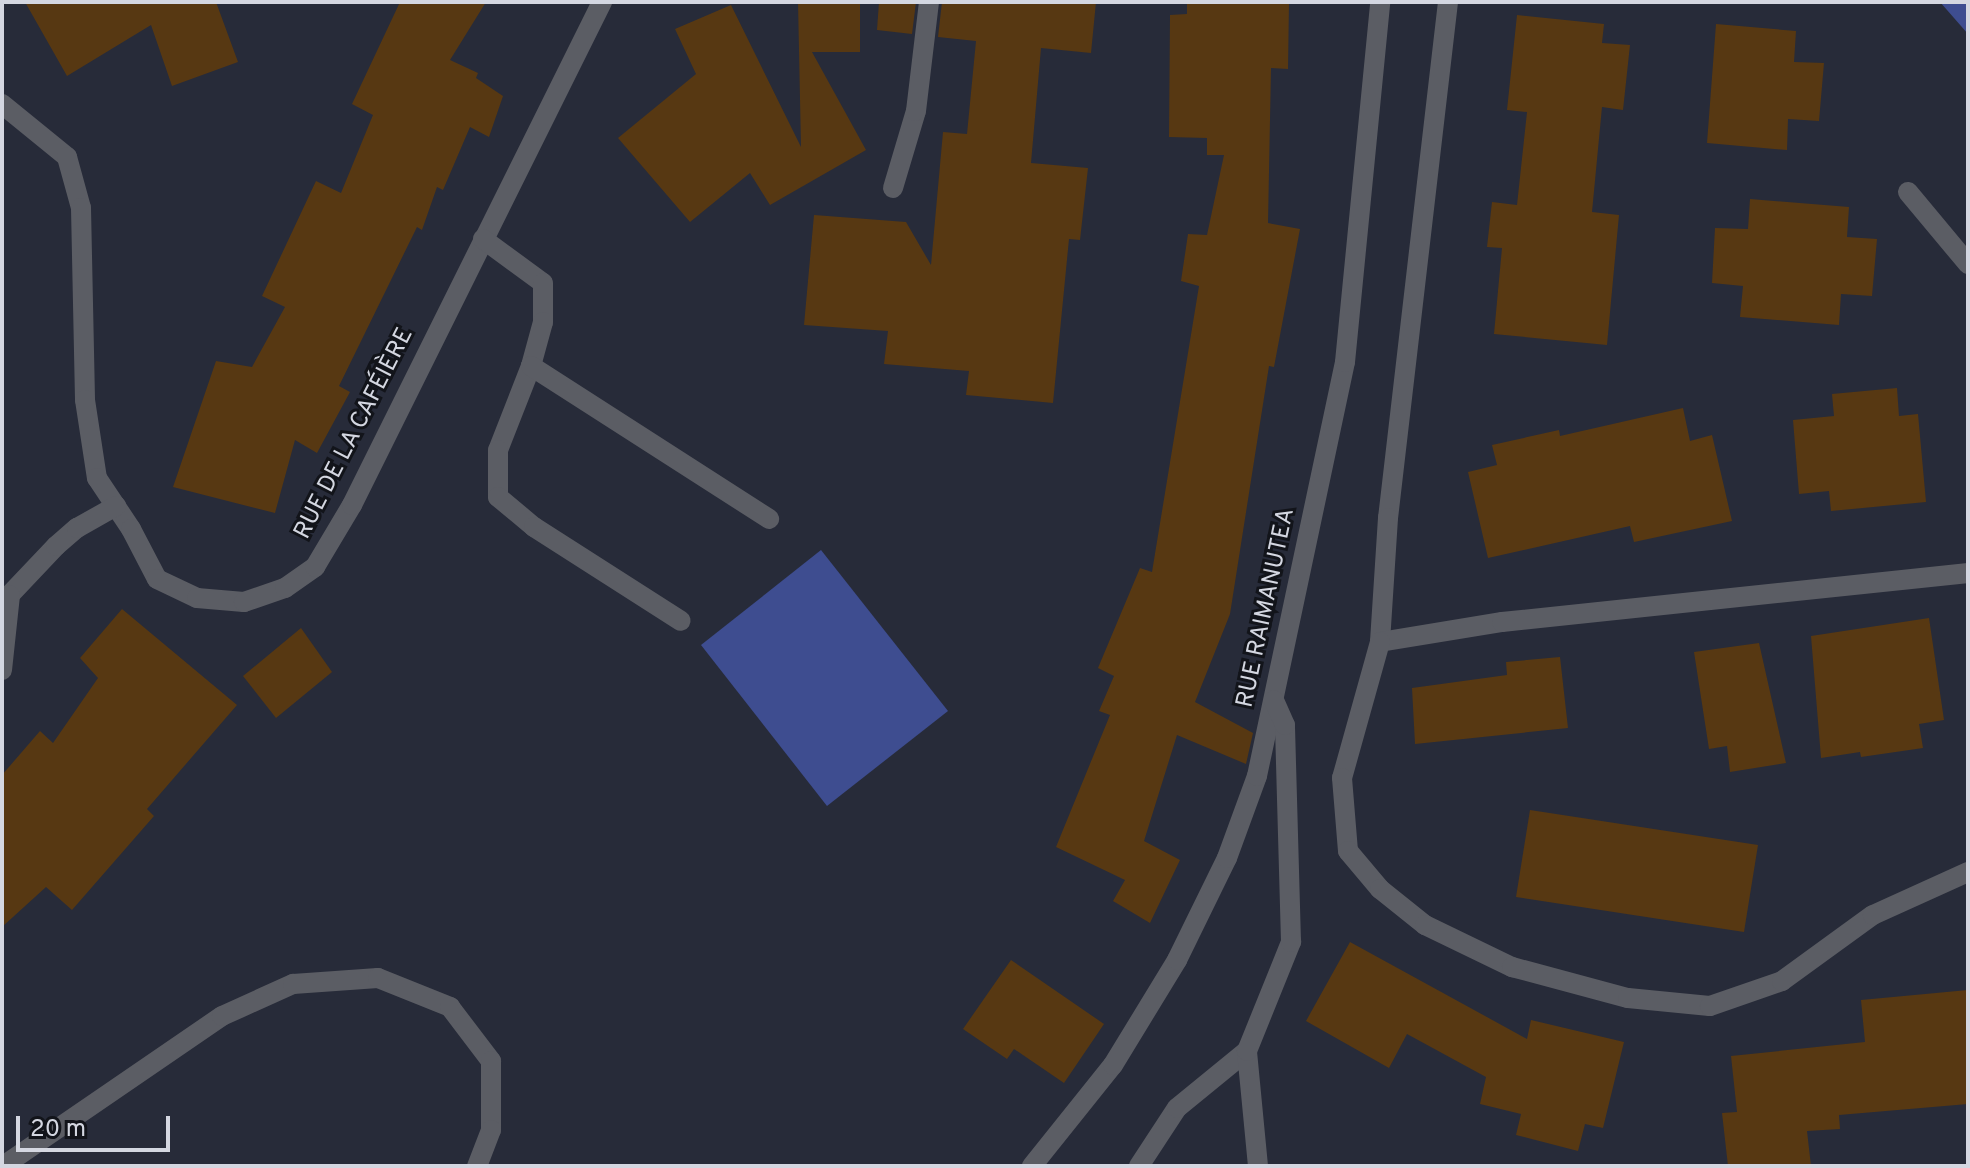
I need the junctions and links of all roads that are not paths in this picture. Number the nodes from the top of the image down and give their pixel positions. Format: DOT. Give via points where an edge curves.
graph roads {
  1 [pos="602,2"];
  2 [pos="929,2"];
  3 [pos="1380,2"];
  4 [pos="1448,2"];
  5 [pos="2,104"];
  6 [pos="893,188"];
  7 [pos="1908,192"];
  8 [pos="483,239"];
  9 [pos="1968,264"];
  10 [pos="531,366"];
  11 [pos="116,506"];
  12 [pos="769,519"];
  13 [pos="1968,573"];
  14 [pos="6,599"];
  15 [pos="681,621"];
  16 [pos="1380,642"];
  17 [pos="2,670"];
  18 [pos="1274,700"];
  19 [pos="1968,872"];
  20 [pos="1247,1051"];
  21 [pos="3,1166"];
  22 [pos="477,1166"];
  23 [pos="1032,1166"];
  24 [pos="1139,1166"];
  25 [pos="1258,1166"];
  1 -- 8 [label="street, RUE DE LA CAFÉIÈRE"];
  2 -- 6 [label="street" via="916,111"];
  3 -- 18 [label="street, RUE RAIMANUTEA" via="1345,362"];
  4 -- 16 [label="street" via="1388,518"];
  5 -- 11 [label="street, RUE DE LA CAFÉIÈRE" via="67,157 81,208 85,400 97,478"];
  7 -- 9 [label="street"];
  8 -- 10 [label="street" via="543,283 543,322"];
  8 -- 11 [label="street, RUE DE LA CAFÉIÈRE" via="352,505 315,567 285,588 244,602 197,598 157,579"];
  10 -- 12 [label="street"];
  10 -- 15 [label="street" via="498,450 498,497 534,527"];
  11 -- 14 [label="street" via="77,528"];
  13 -- 16 [label="street" via="1502,622"];
  14 -- 17 [label="street"];
  16 -- 19 [label="street" via="1342,778 1348,851 1380,889 1425,925 1512,967 1628,998 1710,1006 1782,981 1873,915"];
  18 -- 20 [label="street" via="1285,725 1291,942"];
  18 -- 23 [label="street, RUE RAIMANUTEA" via="1257,776 1227,858 1177,960 1113,1065"];
  20 -- 24 [label="street" via="1177,1108"];
  20 -- 25 [label="street"];
  21 -- 22 [label="street" via="222,1016 293,984 378,978 450,1007 491,1061 491,1130"];
}
